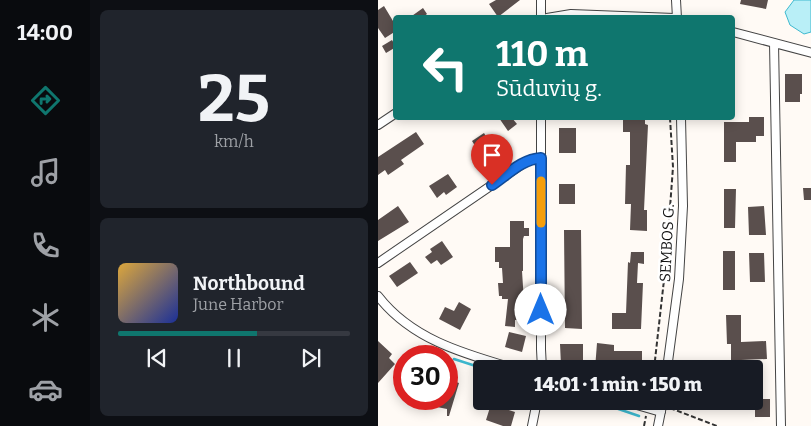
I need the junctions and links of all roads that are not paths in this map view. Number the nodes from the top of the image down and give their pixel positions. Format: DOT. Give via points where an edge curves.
graph roads {
  1 [pos="541,0"];
  2 [pos="676,0"];
  3 [pos="541,15"];
  4 [pos="564,15"];
  5 [pos="596,15"];
  6 [pos="676,15"];
  7 [pos="735,33"];
  8 [pos="774,43"];
  9 [pos="812,53"];
  10 [pos="393,115"];
  11 [pos="541,120"];
  12 [pos="681,120"];
  13 [pos="378,125"];
  14 [pos="541,158"];
  15 [pos="378,263"];
  16 [pos="378,296"];
  17 [pos="485,360"];
  18 [pos="542,360"];
  19 [pos="669,360"];
  20 [pos="535,410"];
  21 [pos="661,410"];
  22 [pos="532,426"];
  23 [pos="658,426"];
  24 [pos="780,426"];
  1 -- 3 [label="street"];
  2 -- 6 [label="street"];
  4 -- 5 [label="street"];
  7 -- 8 [label="street"];
  8 -- 9 [label="street"];
  8 -- 24 [label="street"];
  10 -- 13 [label="street"];
  11 -- 14 [label="street"];
  12 -- 19 [label="street, SEMBOS G." via="683,206 679,279"];
  14 -- 15 [label="street" via="524,163"];
  14 -- 18 [label="street"];
  16 -- 17 [label="street" via="406,324 434,341"];
  20 -- 22 [label="street"];
  21 -- 23 [label="street"];
}
